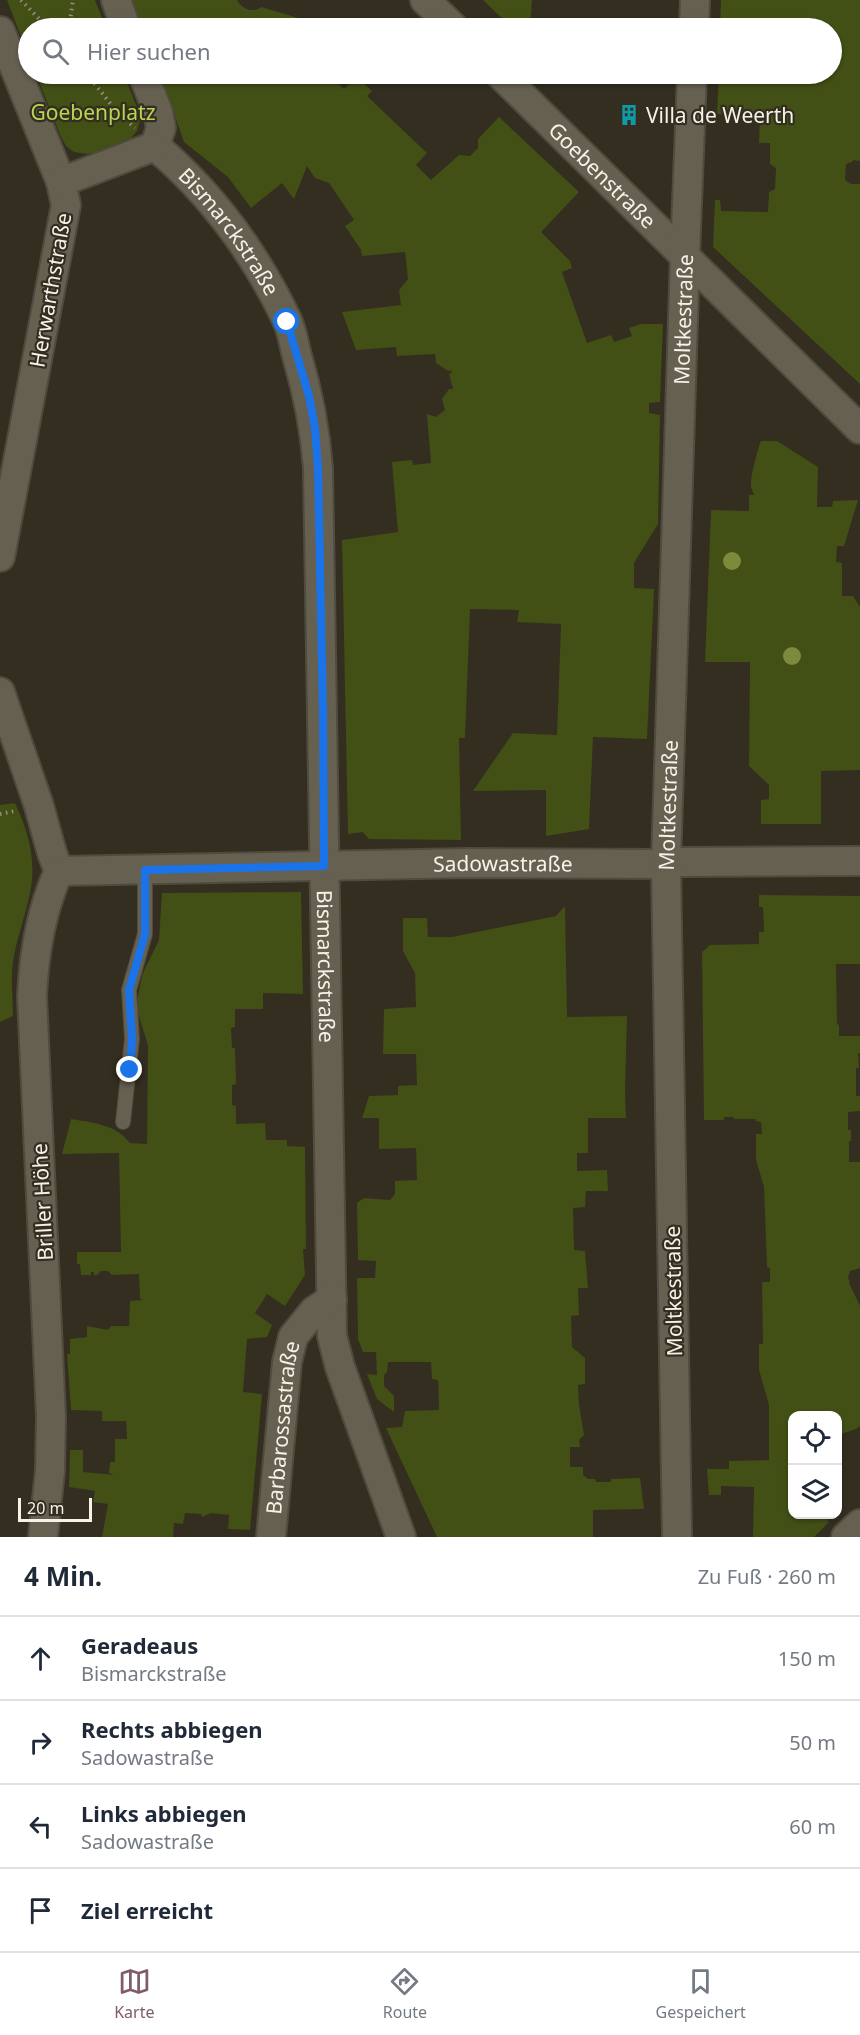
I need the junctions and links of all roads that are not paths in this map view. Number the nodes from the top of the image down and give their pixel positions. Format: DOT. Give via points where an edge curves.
graph roads {
  1 [pos="116,0"];
  2 [pos="425,0"];
  3 [pos="695,0"];
  4 [pos="122,18"];
  5 [pos="444,18"];
  6 [pos="694,18"];
  7 [pos="0,32"];
  8 [pos="18,76"];
  9 [pos="21,84"];
  10 [pos="147,84"];
  11 [pos="510,84"];
  12 [pos="692,84"];
  13 [pos="155,146"];
  14 [pos="61,182"];
  15 [pos="685,256"];
  16 [pos="860,429"];
  17 [pos="0,557"];
  18 [pos="0,692"];
  19 [pos="860,861"];
  20 [pos="666,864"];
  21 [pos="324,866"];
  22 [pos="145,870"];
  23 [pos="58,871"];
  24 [pos="123,1122"];
  25 [pos="332,1299"];
  26 [pos="860,1524"];
  27 [pos="43,1537"];
  28 [pos="271,1537"];
  29 [pos="401,1537"];
  30 [pos="677,1537"];
  31 [pos="846,1537"];
  1 -- 4 [label="street"];
  2 -- 5 [label="street"];
  3 -- 6 [label="street"];
  7 -- 8 [label="street, Herwarthstraße"];
  9 -- 14 [label="street, Herwarthstraße"];
  10 -- 13 [label="street" via="158,112 160,128"];
  11 -- 15 [label="street, Goebenstraße"];
  12 -- 15 [label="street, Moltkestraße"];
  13 -- 14 [label="street"];
  13 -- 21 [label="street, Bismarckstraße" via="208,197 249,251 287,322 309,396 318,468"];
  14 -- 17 [label="street, Herwarthstraße" via="66,205"];
  15 -- 16 [label="street, Goebenstraße"];
  15 -- 20 [label="street, Moltkestraße"];
  18 -- 23 [label="street"];
  19 -- 20 [label="street, Sadowastraße"];
  20 -- 21 [label="street, Sadowastraße"];
  20 -- 30 [label="street, Moltkestraße"];
  21 -- 22 [label="street, Sadowastraße"];
  21 -- 25 [label="street, Bismarckstraße"];
  22 -- 23 [label="street, Sadowastraße"];
  22 -- 24 [label="lane" via="145,934 129,990 132,1039"];
  23 -- 27 [label="street, Briller Höhe" via="33,959 32,996 51,1417"];
  25 -- 28 [label="street, Barbarossastraße" via="314,1311 293,1337"];
  25 -- 29 [label="street, Bismarckstraße" via="332,1336 340,1367"];
  26 -- 31 [label="street"];
}
